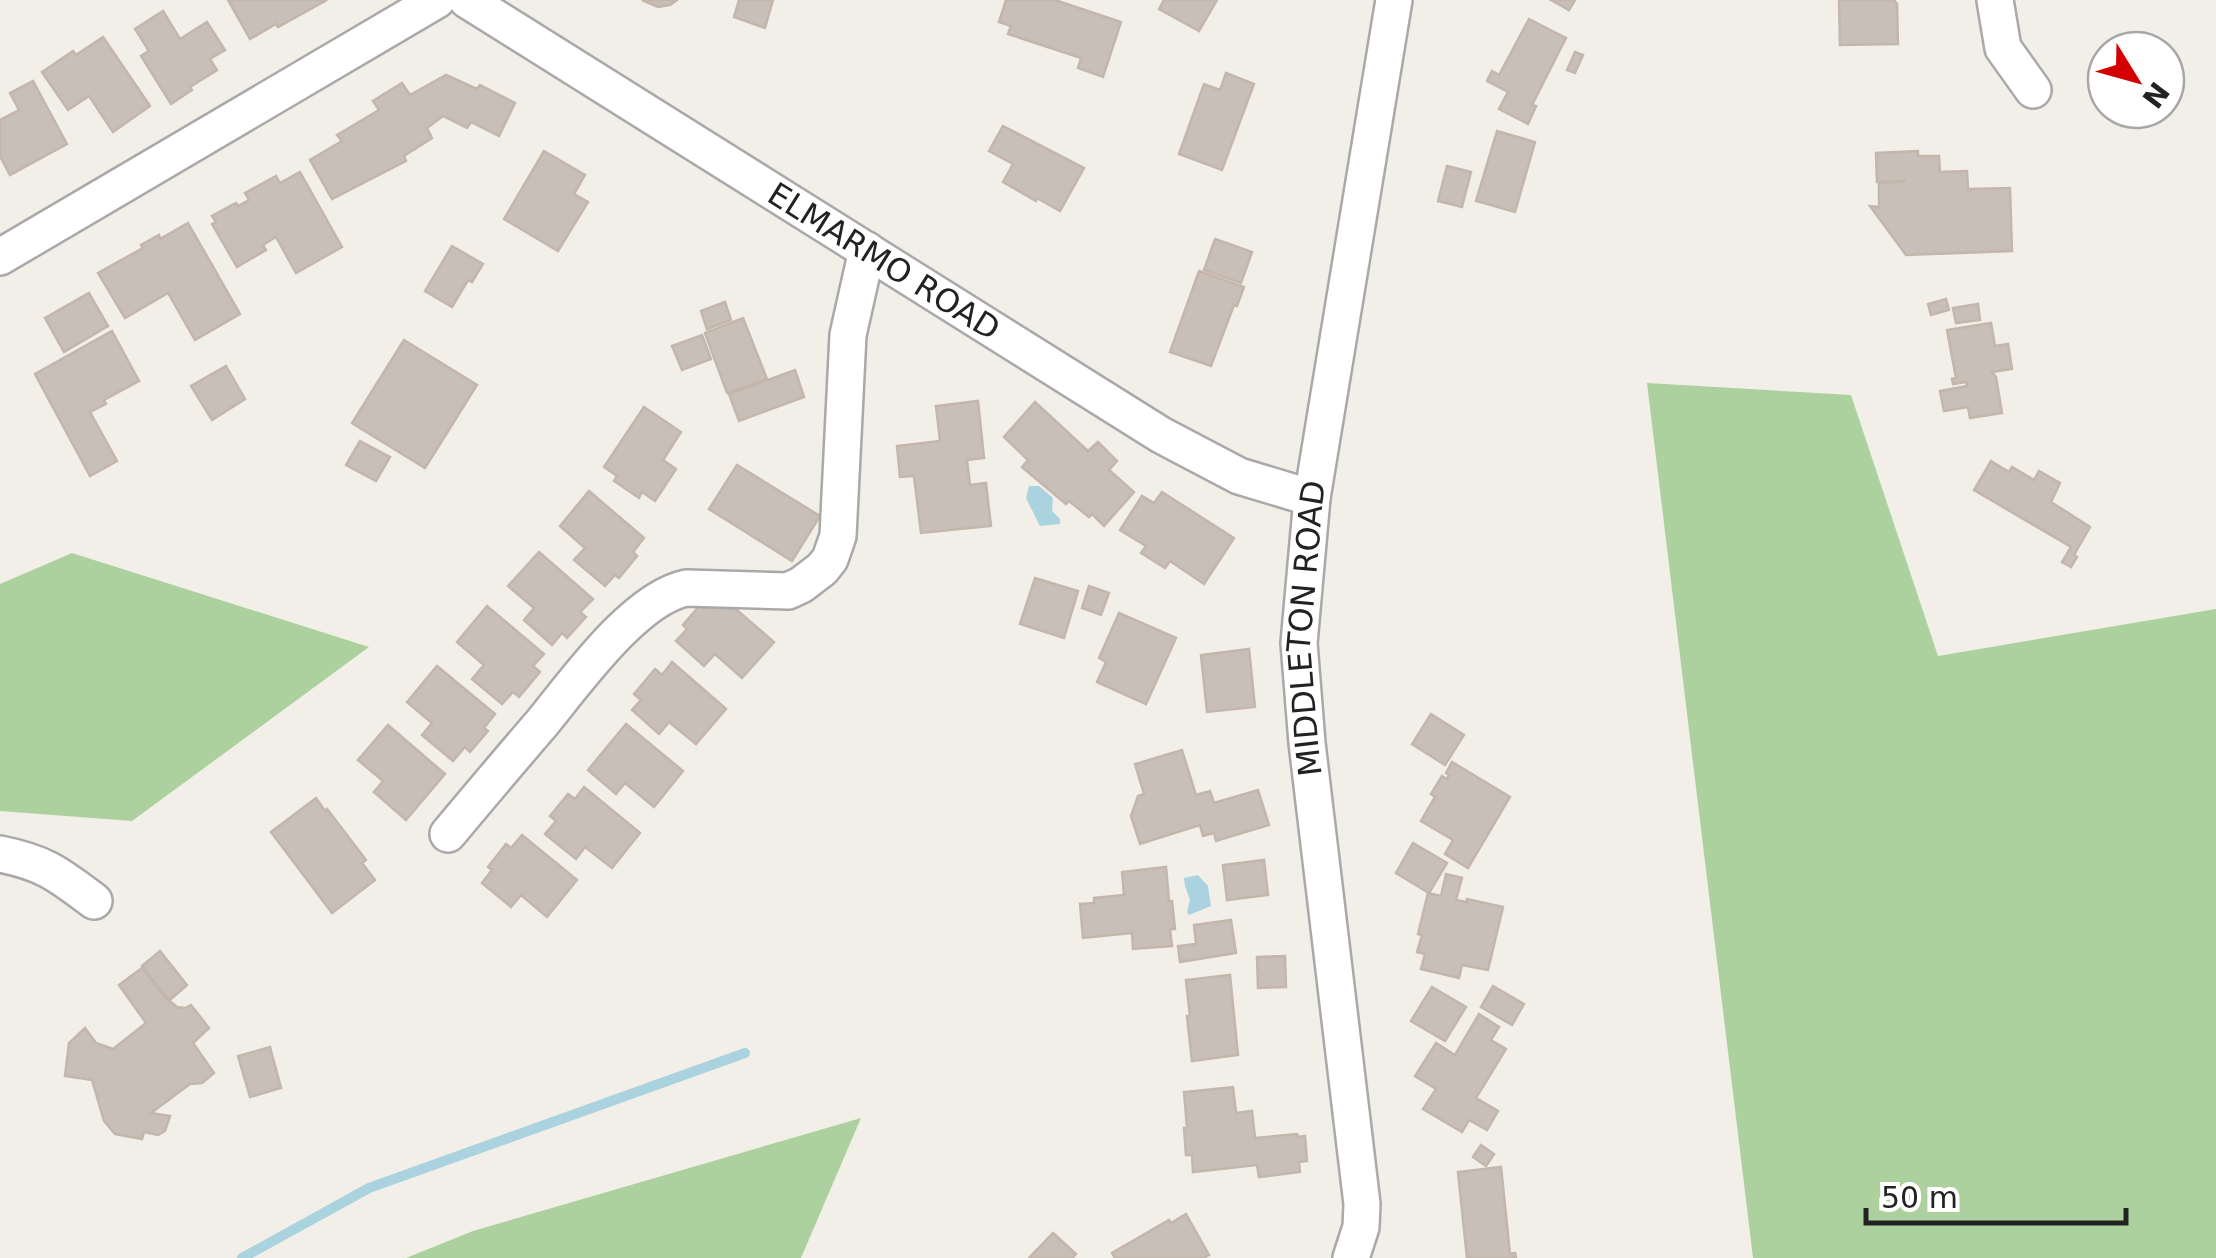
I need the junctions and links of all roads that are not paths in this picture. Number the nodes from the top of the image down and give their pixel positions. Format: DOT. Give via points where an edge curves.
graph roads {
  1 [pos="437,0"];
  2 [pos="466,0"];
  3 [pos="1394,0"];
  4 [pos="1995,0"];
  5 [pos="2034,90"];
  6 [pos="868,250"];
  7 [pos="0,256"];
  8 [pos="1312,498"];
  9 [pos="448,834"];
  10 [pos="0,854"];
  11 [pos="94,901"];
  12 [pos="1352,1258"];
  1 -- 7 [label="street"];
  2 -- 6 [label="street, ELMARMO ROAD"];
  3 -- 8 [label="street, MIDDLETON ROAD"];
  4 -- 5 [label="street" via="2003,48"];
  6 -- 8 [label="street, ELMARMO ROAD" via="1161,435 1239,476"];
  6 -- 9 [label="street" via="848,336 838,536 830,559 788,591 686,588 644,610"];
  8 -- 12 [label="street, MIDDLETON ROAD" via="1299,663 1362,1204"];
  10 -- 11 [label="street" via="56,872"];
}
